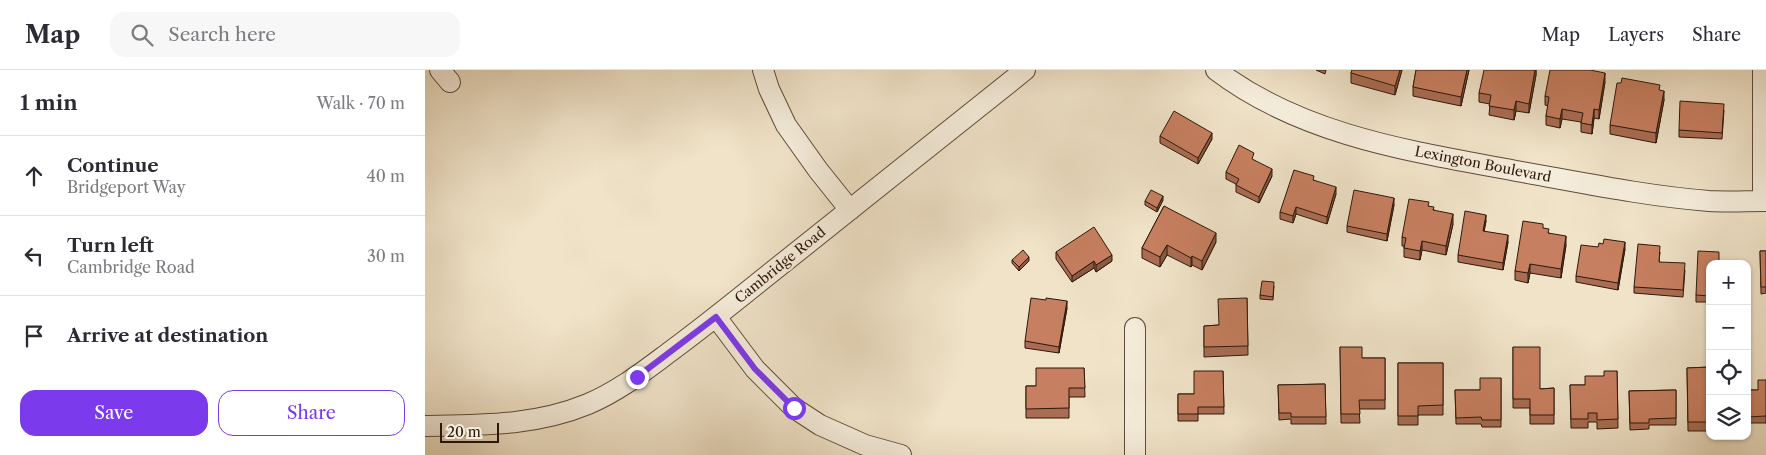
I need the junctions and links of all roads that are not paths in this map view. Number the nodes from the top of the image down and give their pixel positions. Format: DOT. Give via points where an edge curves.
graph roads {
  1 [pos="763,70"];
  2 [pos="1025,70"];
  3 [pos="1216,70"];
  4 [pos="1763,70"];
  5 [pos="1765,201"];
  6 [pos="850,210"];
  7 [pos="716,317"];
  8 [pos="1135,328"];
  9 [pos="425,426"];
  10 [pos="901,455"];
  11 [pos="1135,455"];
  1 -- 6 [label="street" via="785,125"];
  2 -- 6 [label="street, Cambridge Road"];
  3 -- 5 [label="street, Lexington Boulevard" via="1287,112 1331,130 1379,143 1632,192 1710,201"];
  4 -- 5 [label="street"];
  6 -- 7 [label="street, Cambridge Road"];
  7 -- 9 [label="street, Cambridge Road" via="637,377 588,404 529,422"];
  7 -- 10 [label="street" via="755,369 794,408 865,446"];
  8 -- 11 [label="street"];
}
